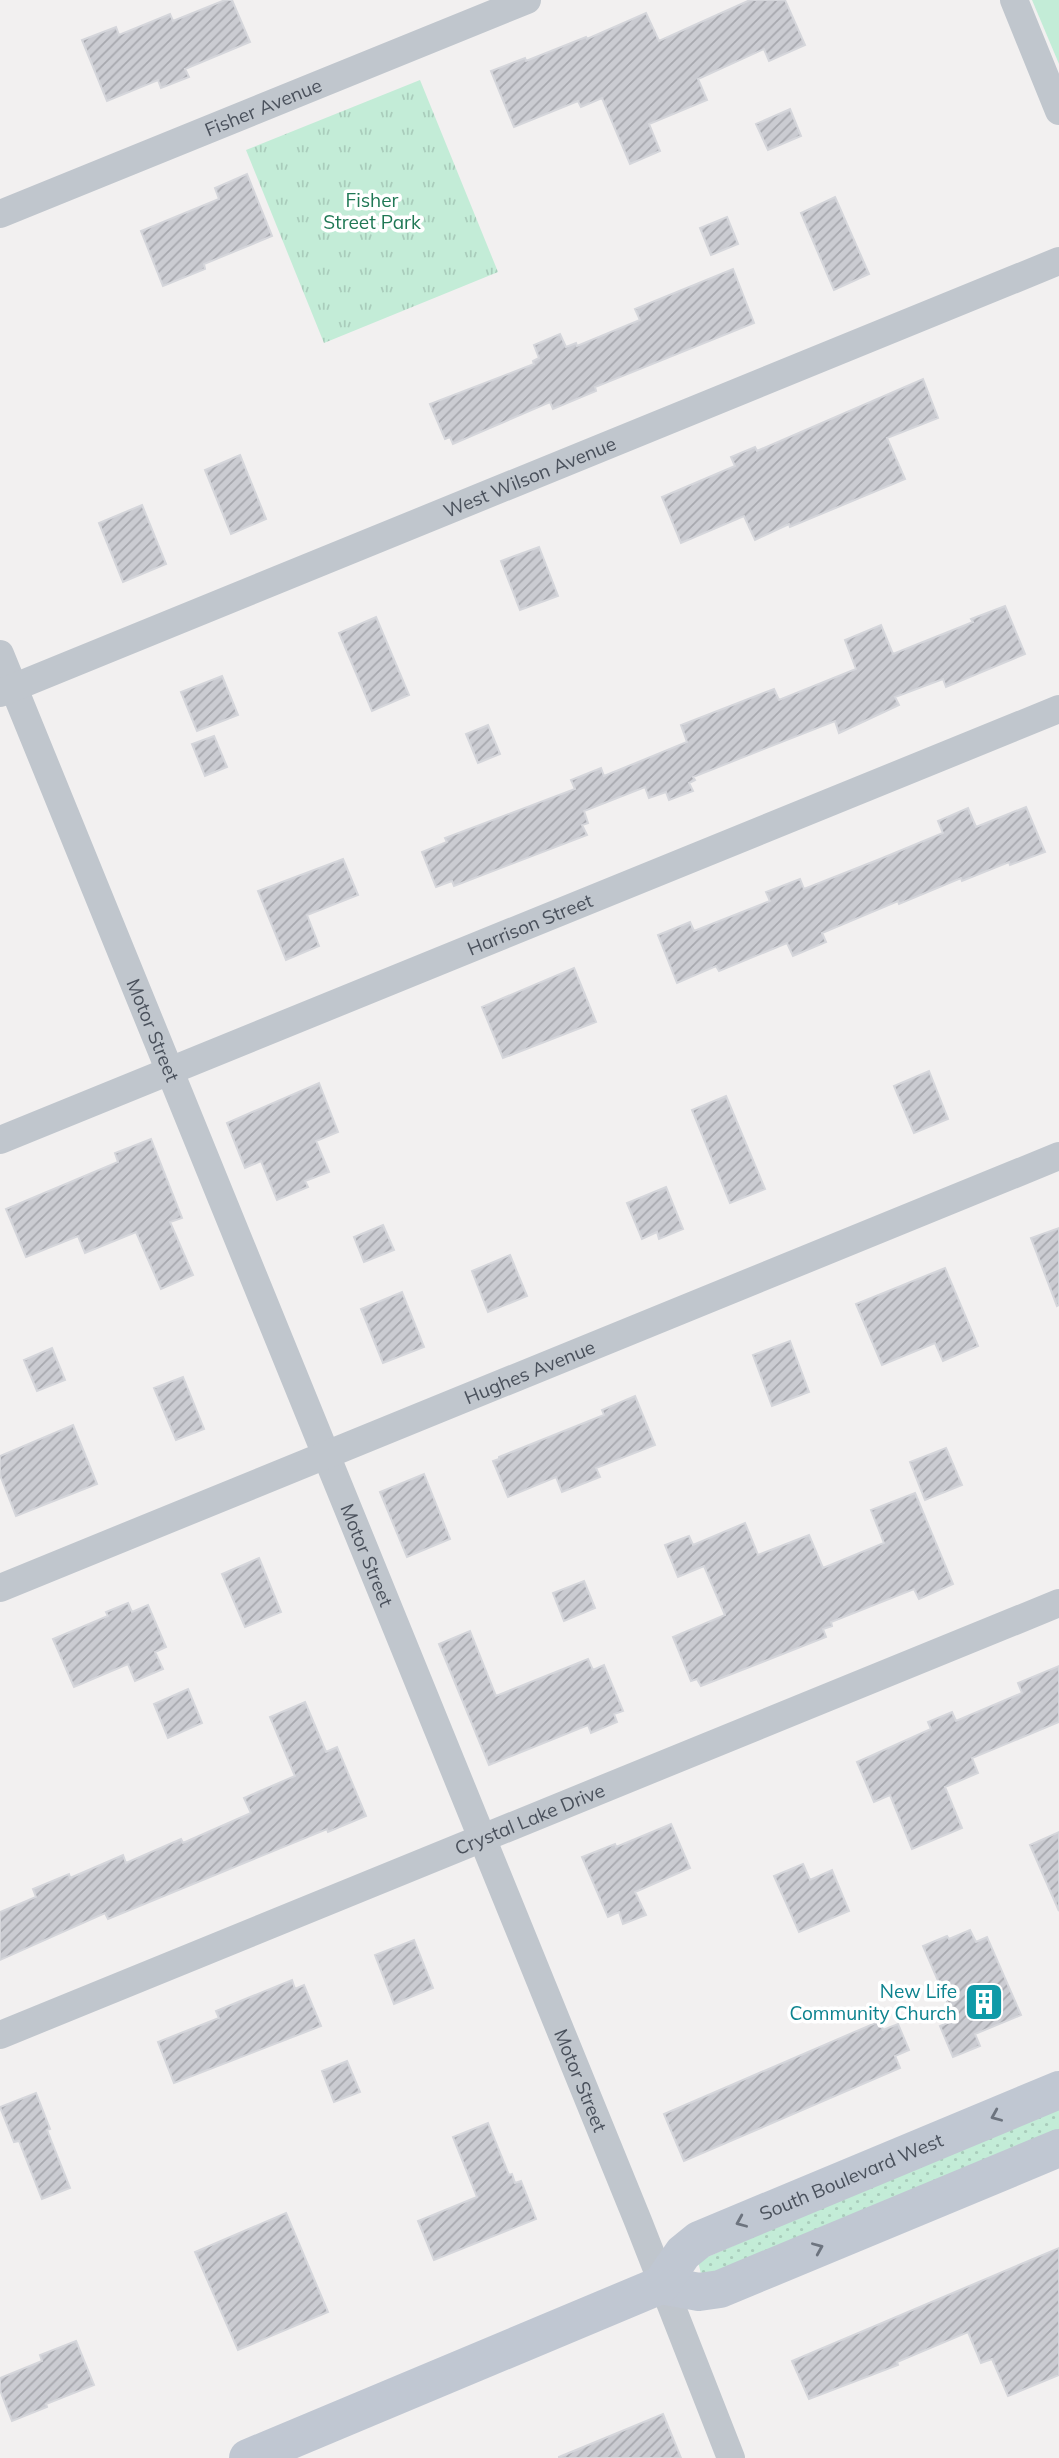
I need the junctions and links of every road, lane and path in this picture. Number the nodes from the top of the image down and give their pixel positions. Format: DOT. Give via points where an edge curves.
graph roads {
  1 [pos="527,0"];
  2 [pos="1014,0"];
  3 [pos="1059,111"];
  4 [pos="0,214"];
  5 [pos="1059,261"];
  6 [pos="0,654"];
  7 [pos="7,690"];
  8 [pos="1059,709"];
  9 [pos="170,1071"];
  10 [pos="0,1140"];
  11 [pos="1059,1156"];
  12 [pos="326,1455"];
  13 [pos="0,1588"];
  14 [pos="1059,1603"];
  15 [pos="482,1838"];
  16 [pos="0,2035"];
  17 [pos="1059,2090"];
  18 [pos="1059,2148"];
  19 [pos="662,2285"];
  20 [pos="248,2458"];
  21 [pos="731,2458"];
  1 -- 4 [label="street, Fisher Avenue"];
  2 -- 3 [label="street"];
  5 -- 7 [label="street, West Wilson Avenue"];
  6 -- 7 [label="street, Motor Street"];
  7 -- 9 [label="street, Motor Street"];
  8 -- 9 [label="street, Harrison Street"];
  9 -- 10 [label="street, Harrison Street"];
  9 -- 12 [label="street, Motor Street"];
  11 -- 12 [label="street, Hughes Avenue"];
  12 -- 13 [label="street, Hughes Avenue"];
  12 -- 15 [label="street, Motor Street"];
  14 -- 15 [label="street, Crystal Lake Drive"];
  15 -- 16 [label="street, Crystal Lake Drive"];
  15 -- 19 [label="street, Motor Street"];
  17 -- 19 [label="street, South Boulevard West, one-way" via="699,2240 683,2253"];
  19 -- 18 [label="street, one-way" via="699,2292 720,2289"];
  19 -- 20 [label="street"];
  19 -- 21 [label="street, Motor Street"];
}
